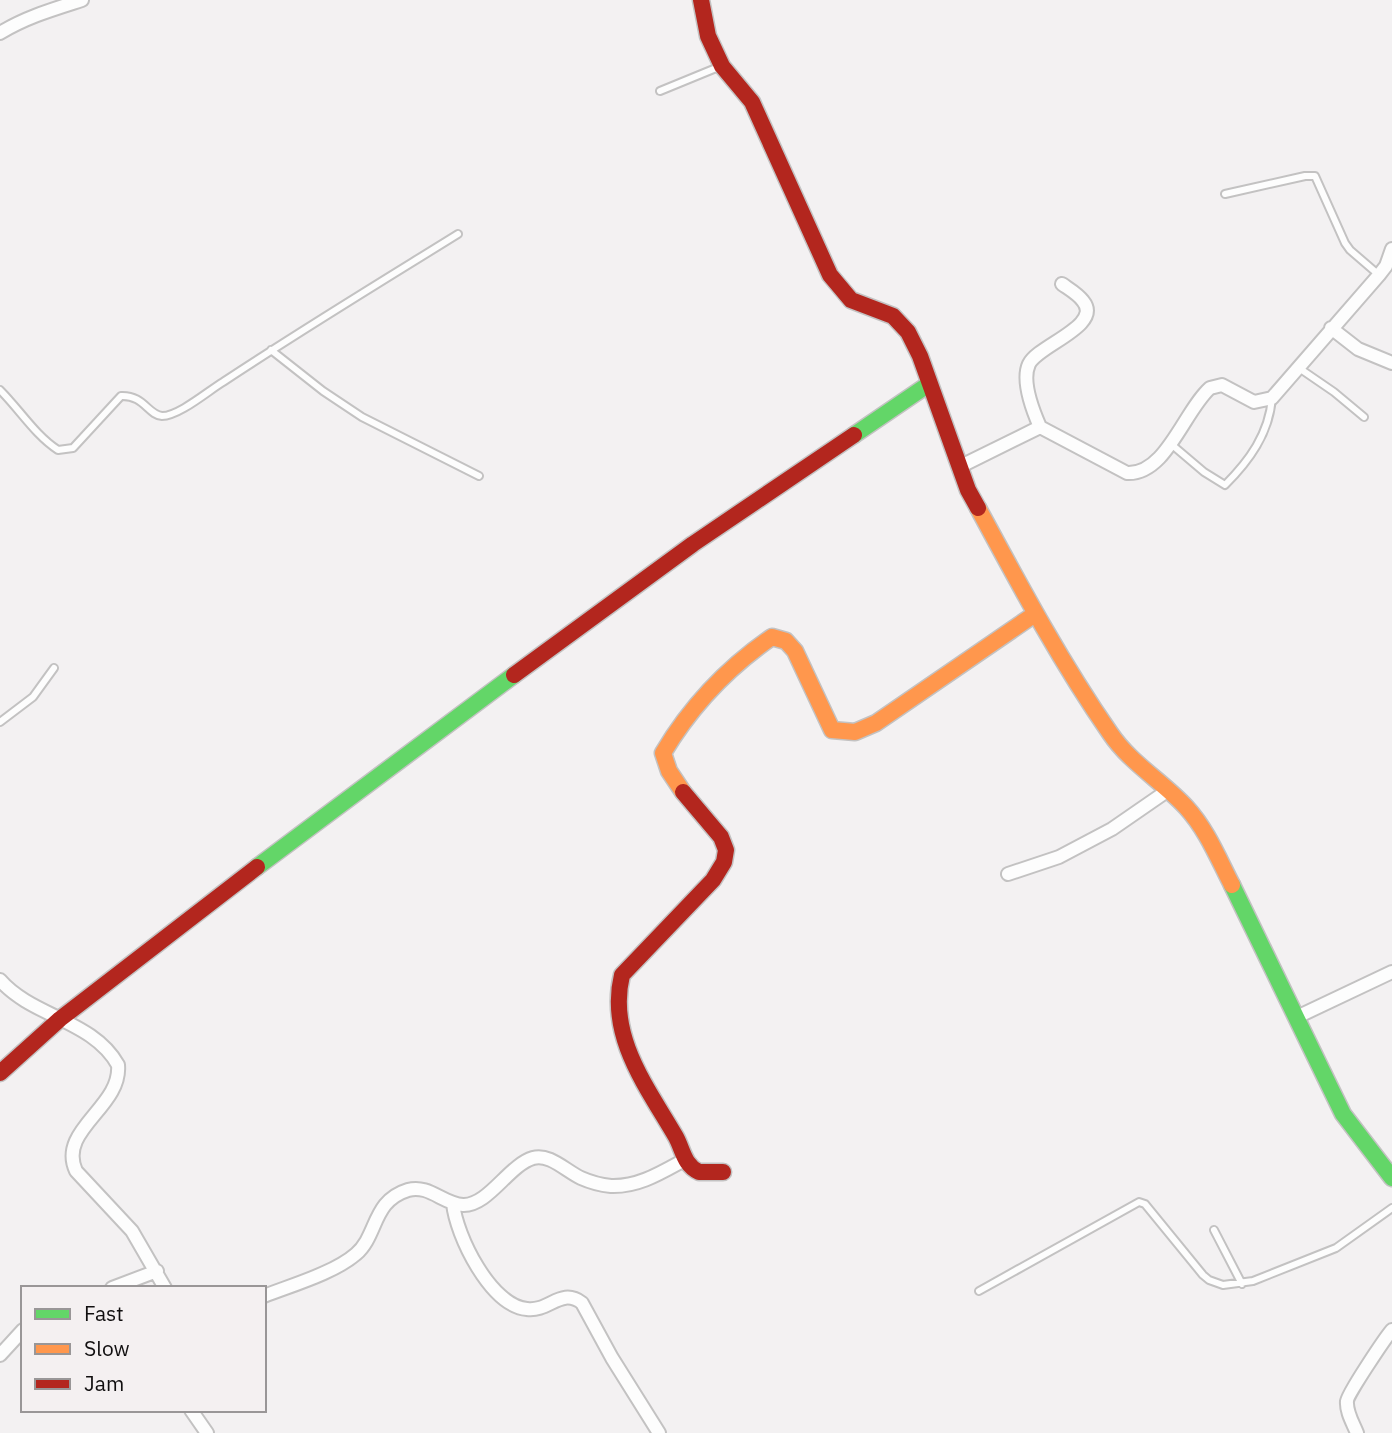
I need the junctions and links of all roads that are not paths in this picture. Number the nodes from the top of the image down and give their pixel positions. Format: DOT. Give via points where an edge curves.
graph roads {
  1 [pos="82,0"];
  2 [pos="701,0"];
  3 [pos="0,33"];
  4 [pos="722,66"];
  5 [pos="660,91"];
  6 [pos="1225,194"];
  7 [pos="458,234"];
  8 [pos="1392,248"];
  9 [pos="1378,275"];
  10 [pos="1062,284"];
  11 [pos="1331,328"];
  12 [pos="271,350"];
  13 [pos="1392,363"];
  14 [pos="1298,367"];
  15 [pos="929,384"];
  16 [pos="0,390"];
  17 [pos="1272,398"];
  18 [pos="1364,417"];
  19 [pos="1040,427"];
  20 [pos="1170,443"];
  21 [pos="958,467"];
  22 [pos="479,476"];
  23 [pos="1035,614"];
  24 [pos="54,668"];
  25 [pos="0,722"];
  26 [pos="1167,791"];
  27 [pos="1008,874"];
  28 [pos="1392,972"];
  29 [pos="0,981"];
  30 [pos="1297,1017"];
  31 [pos="60,1019"];
  32 [pos="0,1073"];
  33 [pos="686,1159"];
  34 [pos="723,1172"];
  35 [pos="1392,1178"];
  36 [pos="453,1203"];
  37 [pos="1392,1208"];
  38 [pos="1213,1230"];
  39 [pos="156,1271"];
  40 [pos="1242,1284"];
  41 [pos="117,1286"];
  42 [pos="164,1286"];
  43 [pos="979,1291"];
  44 [pos="266,1295"];
  45 [pos="1392,1330"];
  46 [pos="21,1332"];
  47 [pos="0,1355"];
  48 [pos="192,1412"];
  49 [pos="207,1433"];
  50 [pos="659,1433"];
  51 [pos="1357,1433"];
  1 -- 3 [label="street"];
  2 -- 4 [label="street" via="708,36"];
  4 -- 5 [label="lane"];
  4 -- 15 [label="street" via="752,102 830,275 851,300 893,316 908,332"];
  6 -- 9 [label="lane" via="1315,176 1345,243"];
  7 -- 12 [label="lane"];
  8 -- 9 [label="street"];
  9 -- 11 [label="street"];
  10 -- 19 [label="street" via="1086,303 1088,311 1075,329 1029,363 1027,384"];
  11 -- 13 [label="street" via="1358,349"];
  11 -- 14 [label="street"];
  12 -- 16 [label="lane" via="180,410 163,416 133,396 121,396 73,448 58,450 44,441"];
  12 -- 22 [label="lane" via="362,418"];
  14 -- 17 [label="street"];
  14 -- 18 [label="lane"];
  15 -- 21 [label="street"];
  15 -- 31 [label="street" via="574,630"];
  17 -- 20 [label="street" via="1254,402 1229,387 1215,385 1204,393"];
  17 -- 20 [label="lane" via="1270,418 1257,447 1225,485"];
  19 -- 20 [label="street" via="1127,473 1150,467"];
  19 -- 21 [label="street"];
  21 -- 23 [label="street"];
  23 -- 26 [label="street" via="1111,735"];
  23 -- 33 [label="street" via="876,723 846,734 832,730 795,651 786,641 772,637 704,696 673,736 663,753 666,766 719,834 726,850 724,864 622,975 616,1004 637,1068"];
  24 -- 25 [label="lane" via="33,697"];
  26 -- 27 [label="street" via="1112,830 1059,857"];
  26 -- 30 [label="street" via="1203,827"];
  28 -- 30 [label="street"];
  29 -- 31 [label="street" via="21,999"];
  30 -- 35 [label="street" via="1343,1114"];
  31 -- 32 [label="street"];
  31 -- 39 [label="street" via="106,1050 118,1073 112,1091 72,1146 72,1162 132,1231"];
  33 -- 34 [label="street" via="696,1171"];
  33 -- 36 [label="street" via="631,1185 611,1186 580,1178 551,1160 536,1157 482,1198 466,1206"];
  36 -- 44 [label="street" via="424,1189 408,1190 377,1215 358,1253"];
  36 -- 50 [label="street" via="460,1234 504,1301 530,1310 564,1297 582,1303"];
  37 -- 40 [label="lane" via="1336,1248"];
  38 -- 40 [label="lane"];
  39 -- 41 [label="street"];
  39 -- 42 [label="street"];
  40 -- 43 [label="lane" via="1209,1280 1139,1202"];
  45 -- 51 [label="street" via="1348,1396 1348,1413"];
  46 -- 47 [label="street"];
  48 -- 49 [label="street"];
}
